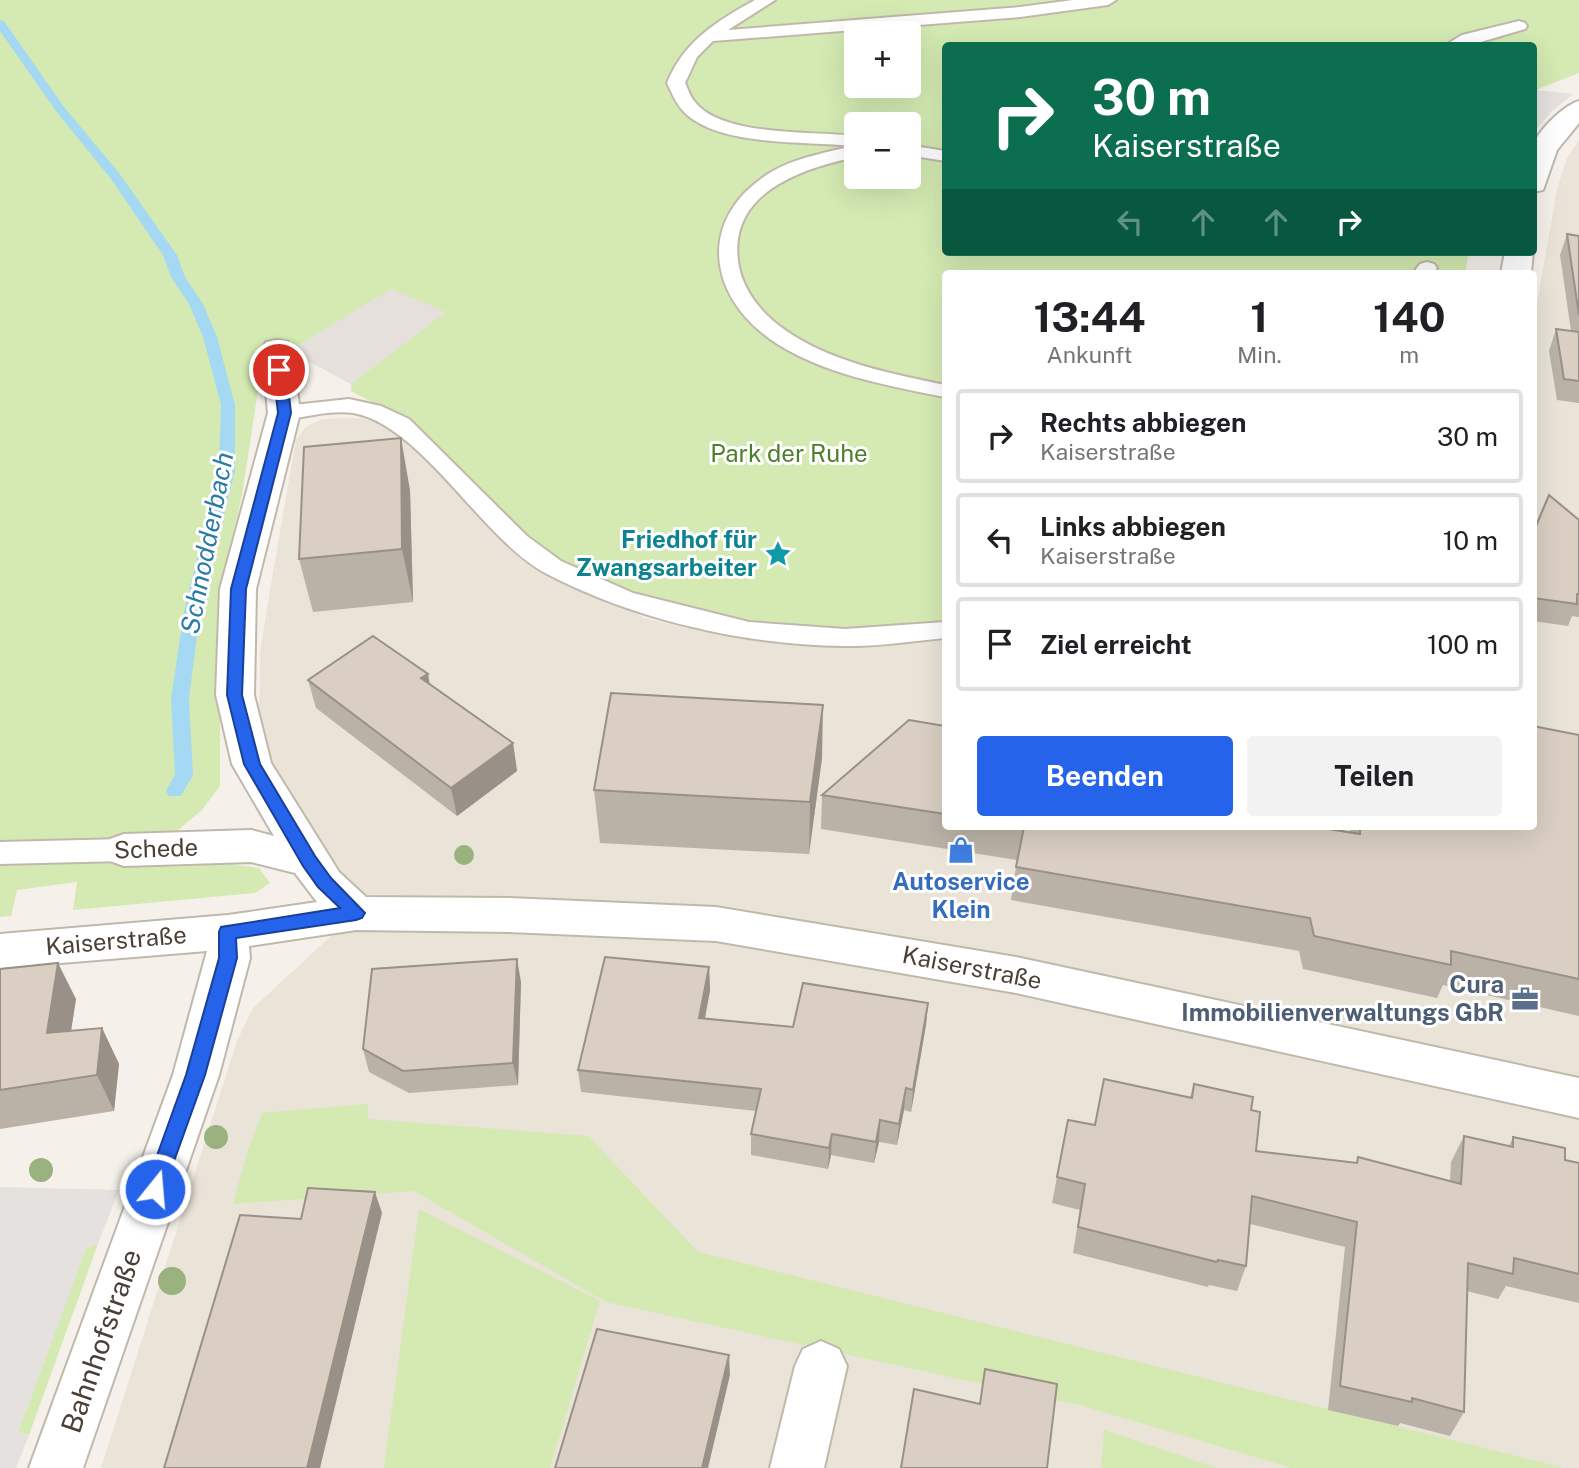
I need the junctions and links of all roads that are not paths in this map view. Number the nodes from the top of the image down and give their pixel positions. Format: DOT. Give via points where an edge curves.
graph roads {
  1 [pos="767,0"];
  2 [pos="1108,0"];
  3 [pos="1518,26"];
  4 [pos="710,36"];
  5 [pos="1460,42"];
  6 [pos="1579,109"];
  7 [pos="844,140"];
  8 [pos="921,152"];
  9 [pos="844,154"];
  10 [pos="942,156"];
  11 [pos="1537,164"];
  12 [pos="276,349"];
  13 [pos="942,390"];
  14 [pos="284,413"];
  15 [pos="942,630"];
  16 [pos="124,849"];
  17 [pos="0,853"];
  18 [pos="309,861"];
  19 [pos="356,913"];
  20 [pos="228,932"];
  21 [pos="0,951"];
  22 [pos="1579,1098"];
  23 [pos="821,1366"];
  24 [pos="56,1468"];
  25 [pos="797,1468"];
  1 -- 4 [label="lane"];
  2 -- 4 [label="lane" via="1020,12"];
  3 -- 5 [label="lane"];
  4 -- 7 [label="lane" via="680,68 676,83 690,109 741,130"];
  6 -- 11 [label="street" via="1548,139"];
  8 -- 10 [label="lane"];
  9 -- 13 [label="lane" via="776,177 750,197 729,229 729,274 755,316 776,335 854,367"];
  12 -- 14 [label="street"];
  14 -- 15 [label="lane" via="349,406 401,424 544,561 625,599 749,630 845,638"];
  14 -- 18 [label="street" via="238,589 235,695 252,764"];
  16 -- 17 [label="lane, Schede"];
  16 -- 18 [label="street, Schede" via="251,846"];
  18 -- 19 [label="street" via="324,883"];
  19 -- 20 [label="street, Kaiserstraße"];
  19 -- 22 [label="street, Kaiserstraße" via="716,924 1016,975"];
  20 -- 21 [label="street, Kaiserstraße"];
  20 -- 24 [label="street, Bahnhofstraße" via="228,958 196,1075"];
  23 -- 25 [label="street"];
}
